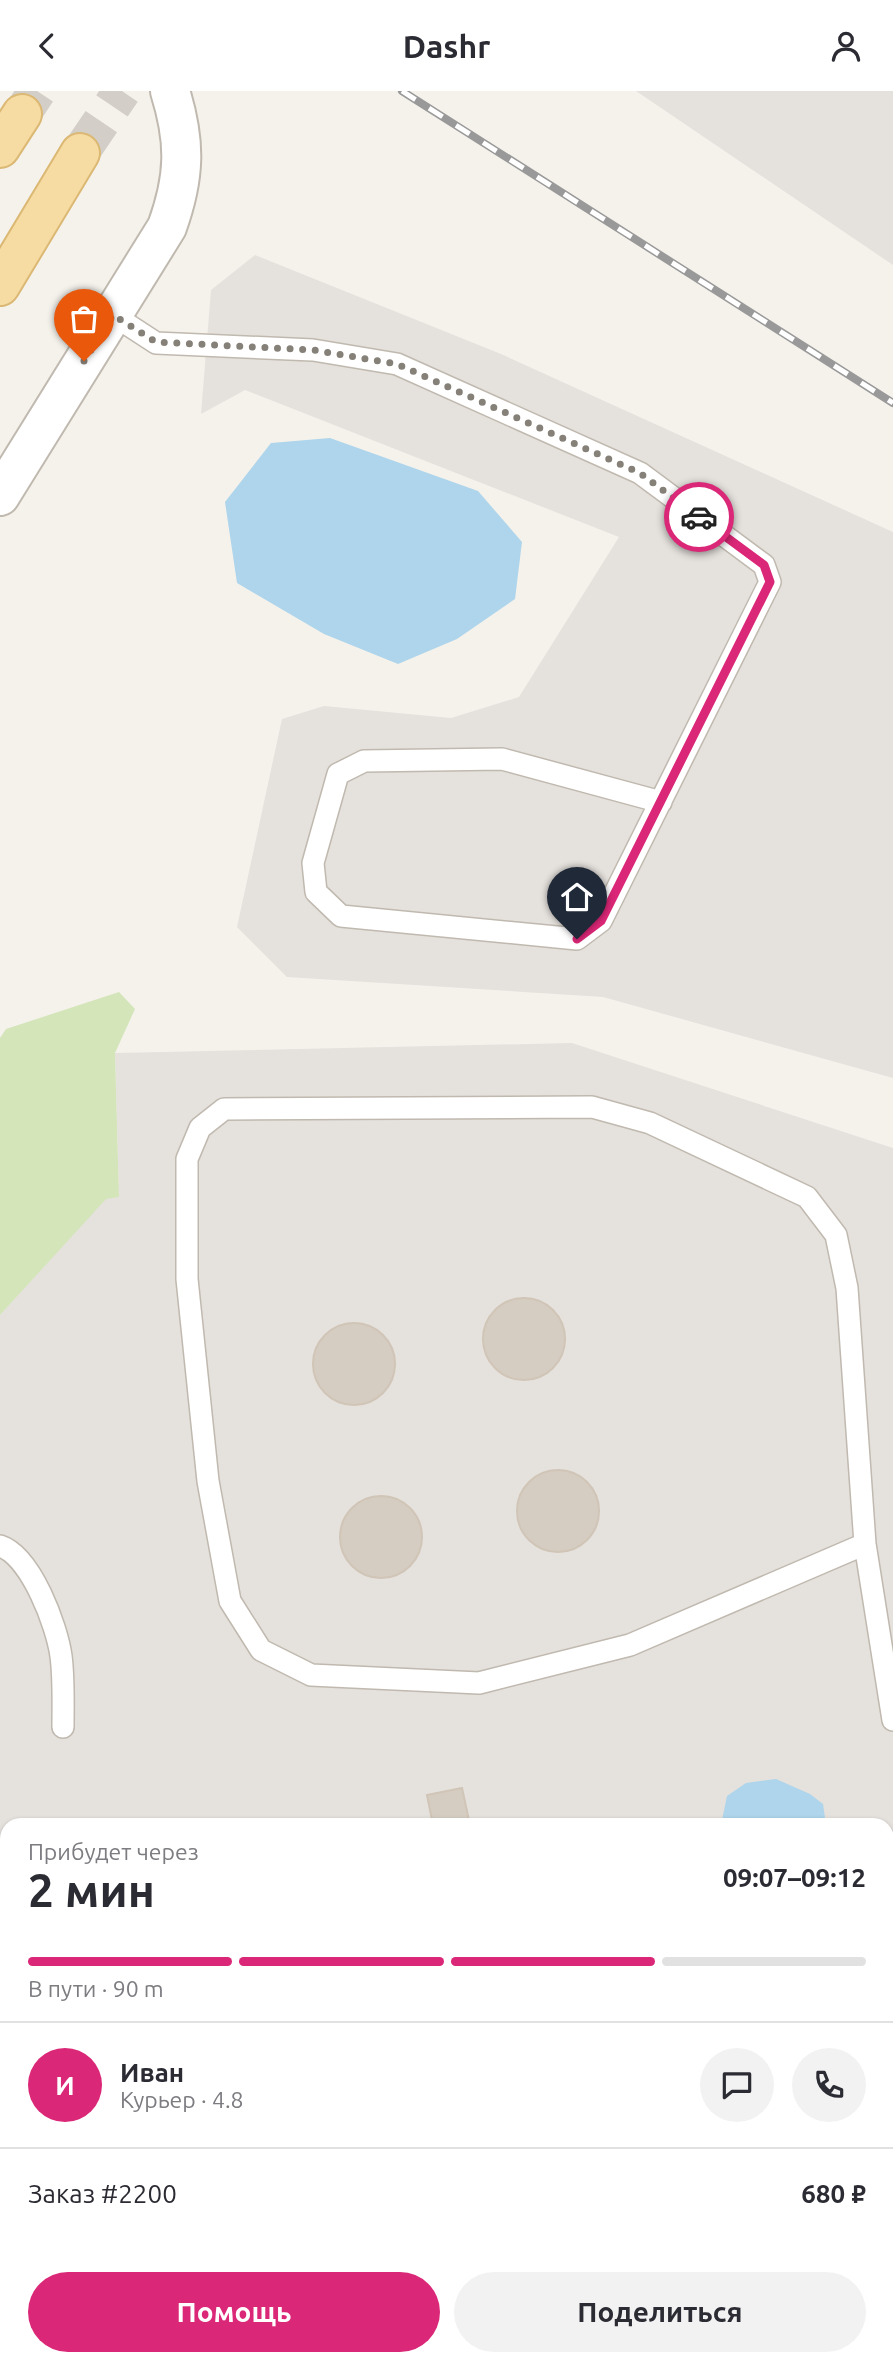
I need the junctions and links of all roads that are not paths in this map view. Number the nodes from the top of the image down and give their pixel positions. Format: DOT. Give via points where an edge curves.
graph roads {
  1 [pos="170,91"];
  2 [pos="22,114"];
  3 [pos="0,148"];
  4 [pos="80,153"];
  5 [pos="0,286"];
  6 [pos="113,315"];
  7 [pos="0,496"];
  8 [pos="661,802"];
  9 [pos="866,1544"];
  10 [pos="0,1546"];
  11 [pos="893,1720"];
  12 [pos="63,1727"];
  1 -- 6 [label="street" via="182,134 175,204 167,227"];
  2 -- 3 [label="main road"];
  4 -- 5 [label="main road"];
  6 -- 7 [label="street"];
  6 -- 8 [label="lane" via="156,342 313,350 397,364 640,473 764,565 770,582"];
  8 -- 8 [label="lane" via="601,921 577,939 341,916 316,892 313,863 338,774 364,761 502,759"];
  9 -- 9 [label="lane" via="847,1288 836,1235 807,1197 650,1123 592,1107 224,1109 200,1128 187,1159 187,1279 208,1481 230,1601 261,1650 311,1675 479,1683 630,1644"];
  9 -- 11 [label="lane"];
  10 -- 12 [label="lane" via="8,1548 35,1580 61,1655"];
}
